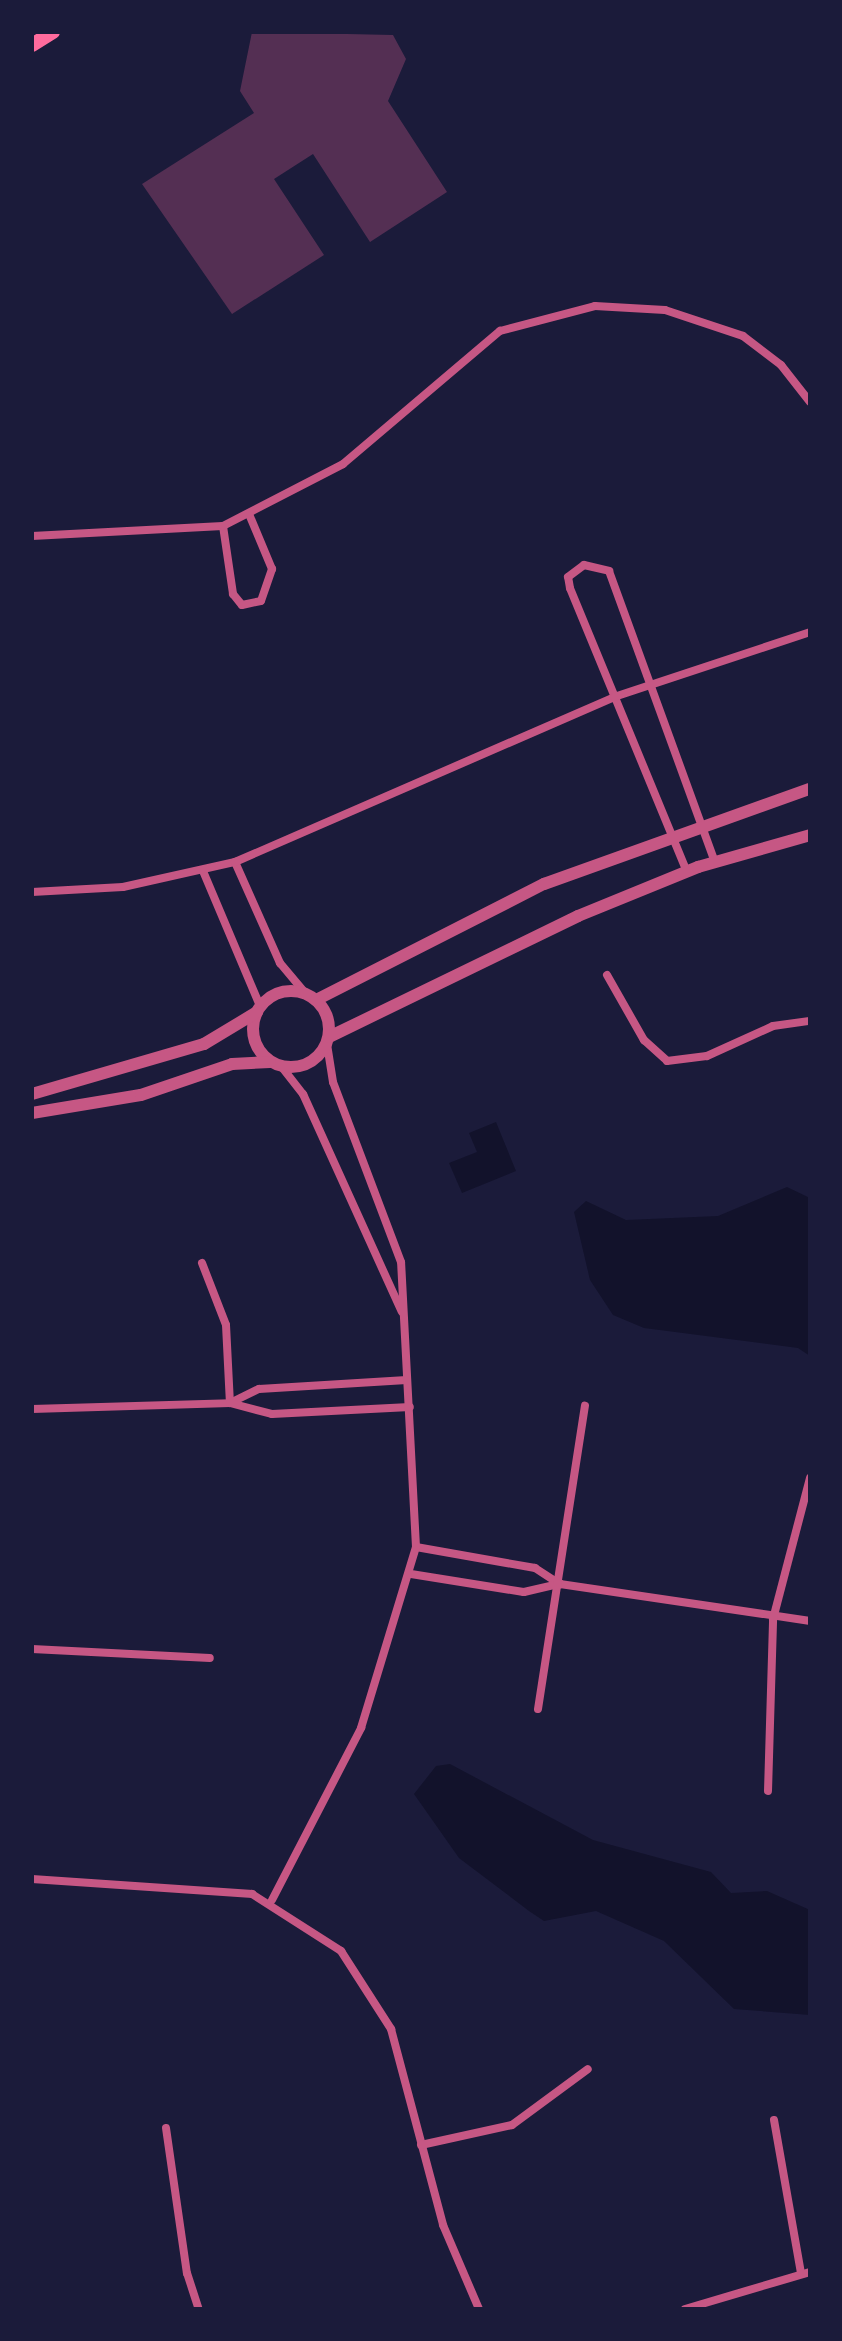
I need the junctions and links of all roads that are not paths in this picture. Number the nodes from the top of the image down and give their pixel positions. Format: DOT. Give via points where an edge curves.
graph roads {
  1 [pos="53,32"];
  2 [pos="32,45"];
  3 [pos="810,402"];
  4 [pos="249,514"];
  5 [pos="223,526"];
  6 [pos="32,536"];
  7 [pos="810,632"];
  8 [pos="654,682"];
  9 [pos="614,697"];
  10 [pos="810,789"];
  11 [pos="702,824"];
  12 [pos="671,834"];
  13 [pos="810,835"];
  14 [pos="235,862"];
  15 [pos="715,862"];
  16 [pos="203,871"];
  17 [pos="687,872"];
  18 [pos="32,892"];
  19 [pos="607,975"];
  20 [pos="311,997"];
  21 [pos="258,1009"];
  22 [pos="810,1021"];
  23 [pos="328,1042"];
  24 [pos="276,1064"];
  25 [pos="32,1094"];
  26 [pos="32,1113"];
  27 [pos="202,1263"];
  28 [pos="402,1313"];
  29 [pos="407,1380"];
  30 [pos="230,1403"];
  31 [pos="585,1406"];
  32 [pos="410,1407"];
  33 [pos="32,1409"];
  34 [pos="810,1478"];
  35 [pos="416,1547"];
  36 [pos="411,1574"];
  37 [pos="560,1584"];
  38 [pos="773,1619"];
  39 [pos="810,1621"];
  40 [pos="32,1649"];
  41 [pos="210,1658"];
  42 [pos="538,1709"];
  43 [pos="768,1791"];
  44 [pos="32,1879"];
  45 [pos="272,1900"];
  46 [pos="588,2069"];
  47 [pos="774,2120"];
  48 [pos="166,2128"];
  49 [pos="421,2145"];
  50 [pos="806,2272"];
  51 [pos="199,2309"];
  52 [pos="479,2309"];
  53 [pos="685,2309"];
  1 -- 2 [label="main road"];
  3 -- 4 [label="street" via="781,365 743,336 704,320 620,305 560,312 500,331 343,464"];
  4 -- 5 [label="street"];
  4 -- 5 [label="street" via="272,569 261,601 242,605 233,594"];
  5 -- 6 [label="street"];
  7 -- 8 [label="street"];
  8 -- 9 [label="street"];
  8 -- 9 [label="street" via="609,571 584,565 568,577 570,588"];
  8 -- 11 [label="street"];
  9 -- 12 [label="street"];
  9 -- 14 [label="street"];
  10 -- 11 [label="street"];
  11 -- 12 [label="street"];
  11 -- 15 [label="street"];
  12 -- 17 [label="street"];
  12 -- 20 [label="street" via="544,884"];
  13 -- 15 [label="street"];
  14 -- 16 [label="street"];
  14 -- 20 [label="street" via="280,963"];
  15 -- 17 [label="street"];
  16 -- 18 [label="street" via="123,887"];
  16 -- 21 [label="street"];
  17 -- 23 [label="street"];
  19 -- 22 [label="street" via="644,1040 667,1061 707,1056 773,1026"];
  20 -- 21 [label="street" via="286,991"];
  20 -- 23 [label="street"];
  21 -- 24 [label="street" via="254,1040"];
  21 -- 25 [label="street" via="204,1044"];
  23 -- 24 [label="street" via="307,1064"];
  23 -- 28 [label="street" via="333,1082 391,1225"];
  24 -- 26 [label="street" via="232,1064 141,1095"];
  24 -- 28 [label="street" via="303,1094 376,1269"];
  27 -- 30 [label="street" via="226,1325"];
  28 -- 29 [label="street"];
  29 -- 30 [label="street" via="259,1389"];
  29 -- 32 [label="street"];
  30 -- 32 [label="street" via="272,1414"];
  30 -- 33 [label="street"];
  31 -- 37 [label="street"];
  32 -- 35 [label="street"];
  34 -- 38 [label="street"];
  35 -- 36 [label="street"];
  35 -- 37 [label="street" via="535,1568"];
  36 -- 37 [label="street" via="524,1592"];
  36 -- 45 [label="street" via="361,1728"];
  37 -- 38 [label="street"];
  37 -- 42 [label="street"];
  38 -- 39 [label="street"];
  38 -- 43 [label="street"];
  40 -- 41 [label="street"];
  44 -- 45 [label="street" via="215,1889"];
  45 -- 49 [label="street" via="341,1951 373,1992"];
  46 -- 49 [label="street" via="512,2125"];
  47 -- 50 [label="street"];
  48 -- 51 [label="street" via="187,2273"];
  49 -- 52 [label="street" via="443,2225"];
  50 -- 53 [label="street"];
}
